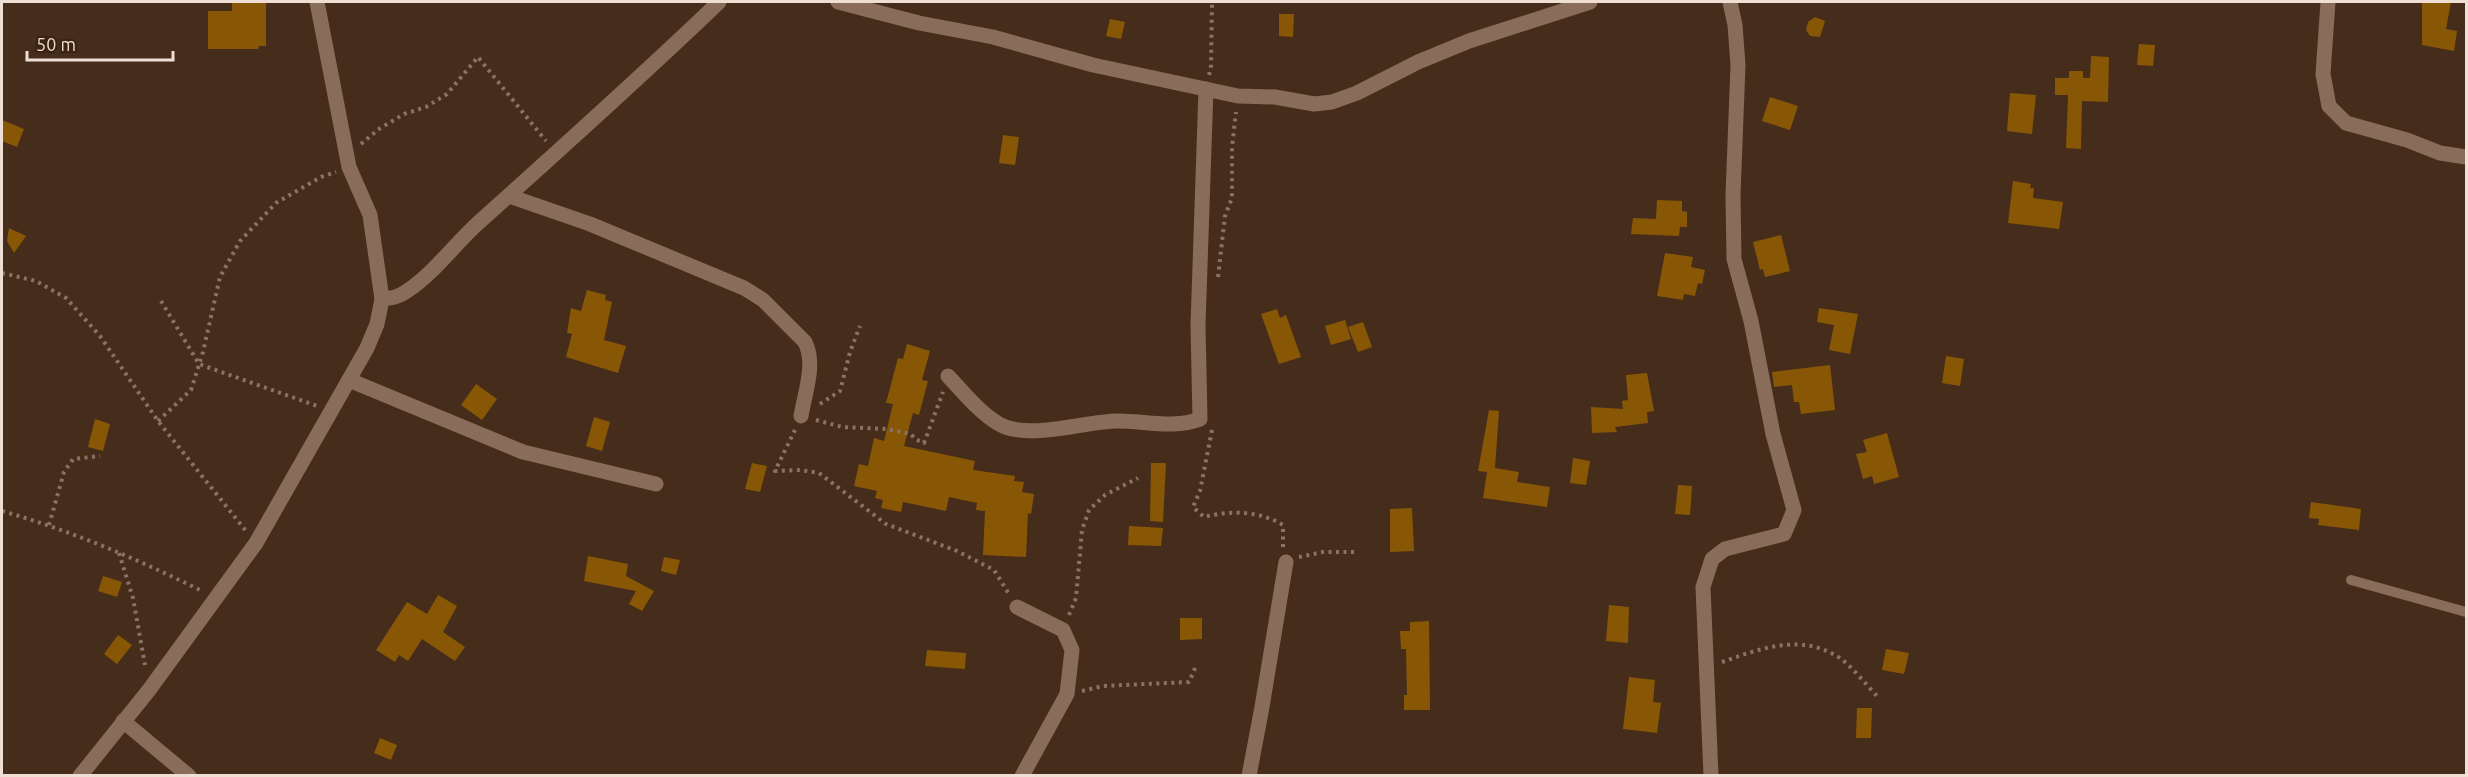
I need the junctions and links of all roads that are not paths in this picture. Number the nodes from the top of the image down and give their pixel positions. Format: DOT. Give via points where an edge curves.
graph roads {
  1 [pos="317,2"];
  2 [pos="719,2"];
  3 [pos="838,2"];
  4 [pos="1590,2"];
  5 [pos="1730,2"];
  6 [pos="2328,2"];
  7 [pos="1206,89"];
  8 [pos="2466,157"];
  9 [pos="509,196"];
  10 [pos="382,299"];
  11 [pos="948,376"];
  12 [pos="350,380"];
  13 [pos="801,416"];
  14 [pos="656,484"];
  15 [pos="1286,562"];
  16 [pos="2350,580"];
  17 [pos="1017,607"];
  18 [pos="2466,612"];
  19 [pos="123,721"];
  20 [pos="1250,775"];
  21 [pos="80,776"];
  22 [pos="189,776"];
  23 [pos="1022,776"];
  24 [pos="1711,776"];
  1 -- 10 [label="street" via="349,167 370,215"];
  2 -- 9 [label="street"];
  3 -- 7 [label="street"];
  4 -- 7 [label="street" via="1470,41 1332,102 1314,104"];
  5 -- 24 [label="street" via="1736,25 1738,65 1734,259 1794,510 1784,534 1725,549 1712,559 1703,587"];
  6 -- 8 [label="street" via="2323,74 2329,106 2346,123 2440,153"];
  7 -- 11 [label="street" via="1197,356 1200,419 1188,423 1118,421 1016,429 999,424"];
  9 -- 10 [label="street" via="410,290 395,298"];
  9 -- 13 [label="street" via="701,269 763,300 809,350"];
  10 -- 12 [label="street" via="377,324"];
  12 -- 14 [label="street" via="524,452"];
  12 -- 19 [label="street" via="256,543"];
  15 -- 20 [label="street"];
  16 -- 18 [label="lane"];
  17 -- 23 [label="street" via="1063,630 1072,650 1066,694"];
  19 -- 21 [label="street"];
  19 -- 22 [label="street"];
}
